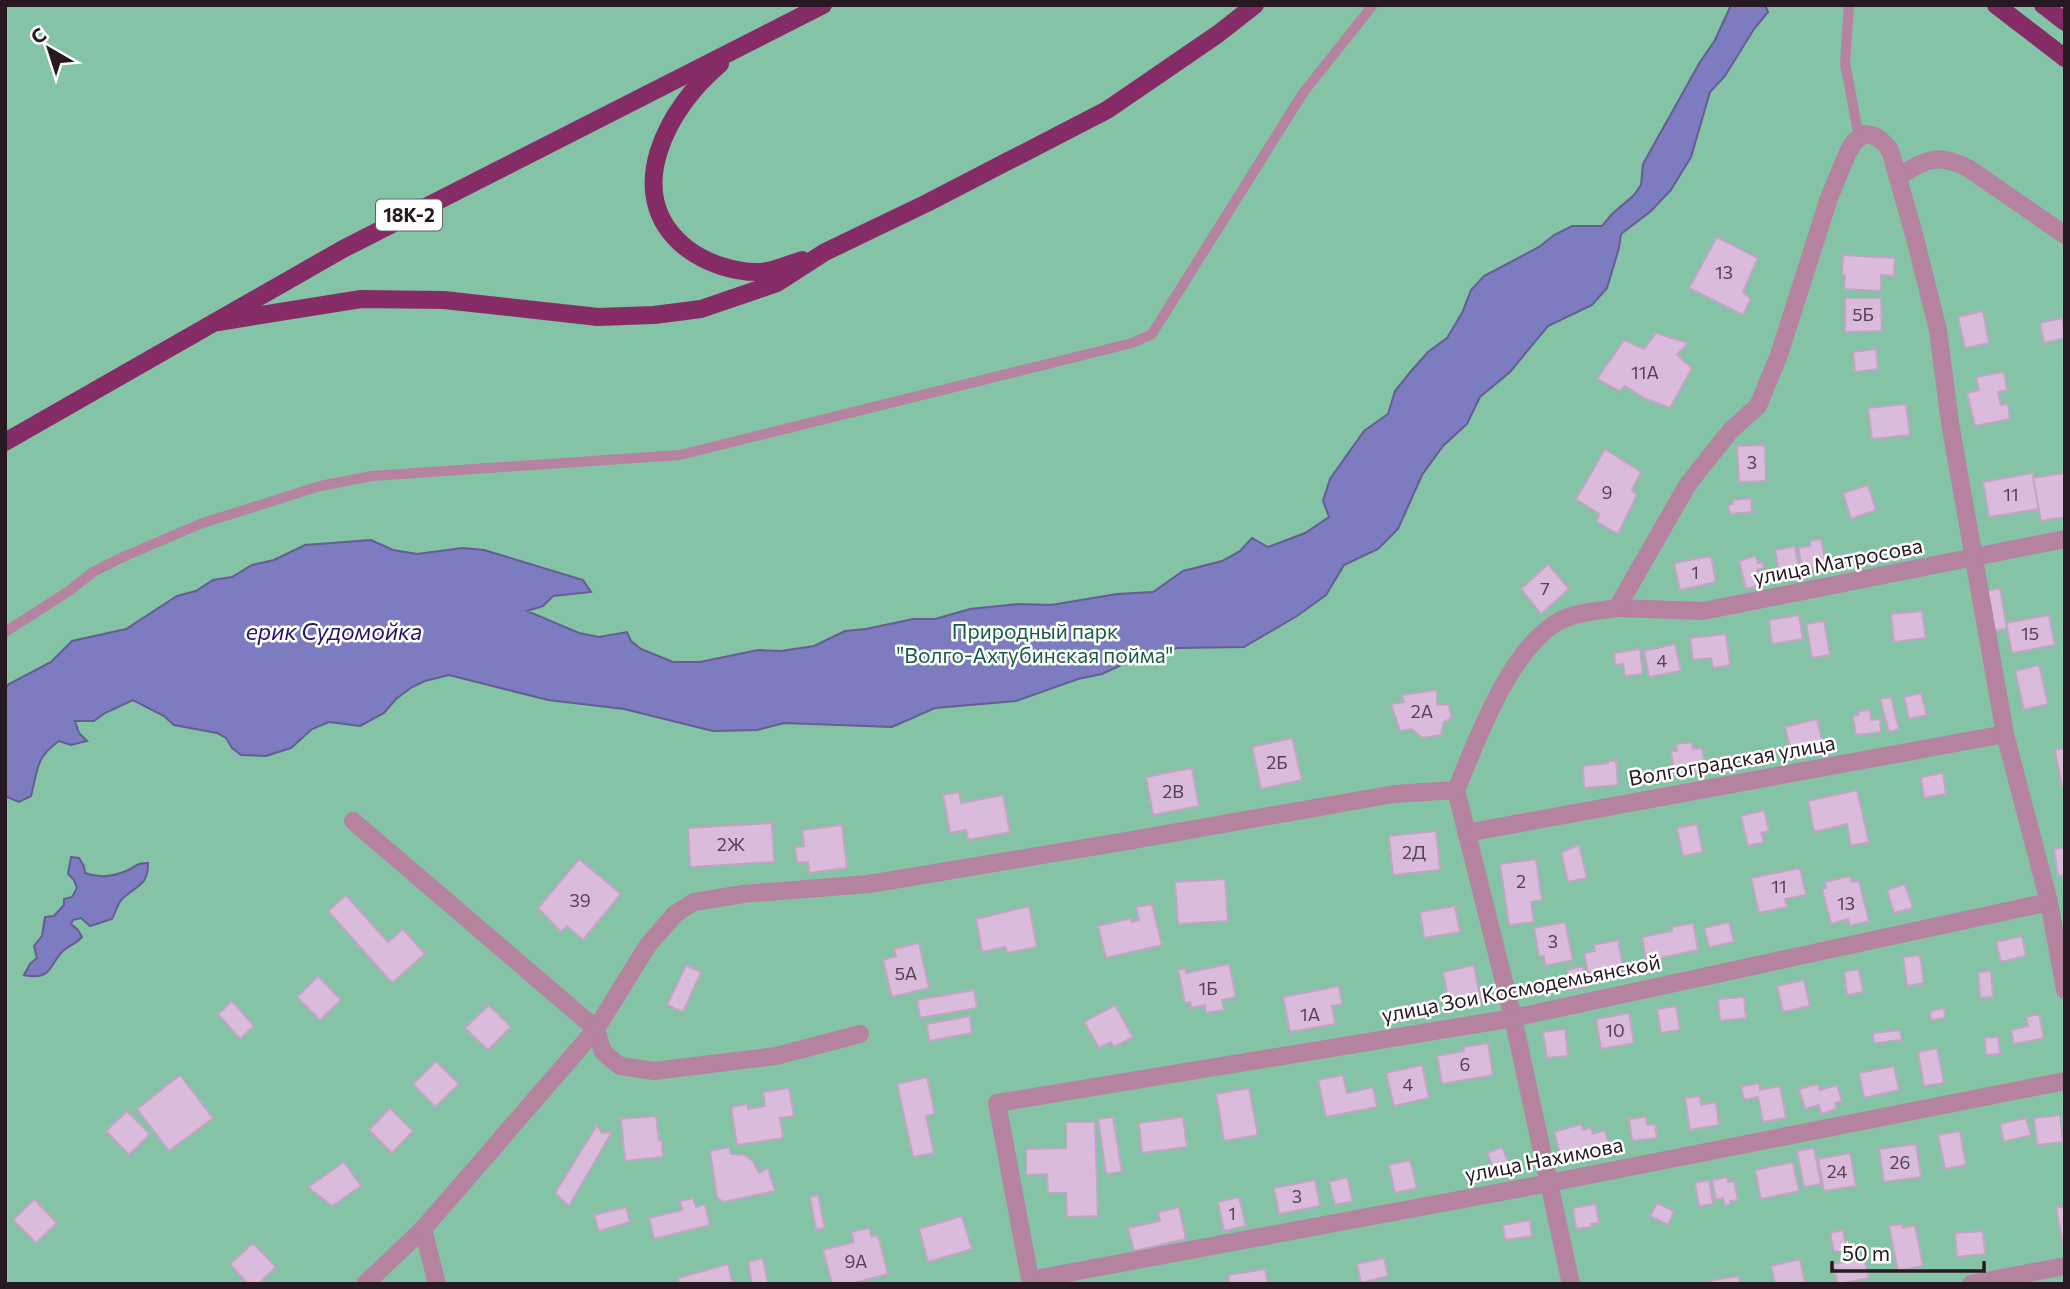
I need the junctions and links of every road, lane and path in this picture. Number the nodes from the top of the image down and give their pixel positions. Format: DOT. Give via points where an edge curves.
graph roads {
  1 [pos="823,5"];
  2 [pos="1255,5"];
  3 [pos="1373,5"];
  4 [pos="1849,5"];
  5 [pos="1996,5"];
  6 [pos="2043,5"];
  7 [pos="2065,23"];
  8 [pos="746,43"];
  9 [pos="2065,58"];
  10 [pos="1859,136"];
  11 [pos="1899,176"];
  12 [pos="2065,235"];
  13 [pos="825,252"];
  14 [pos="218,322"];
  15 [pos="5,442"];
  16 [pos="2065,539"];
  17 [pos="1974,558"];
  18 [pos="1617,608"];
  19 [pos="5,632"];
  20 [pos="2005,734"];
  21 [pos="1456,790"];
  22 [pos="353,821"];
  23 [pos="1466,833"];
  24 [pos="2049,902"];
  25 [pos="2065,990"];
  26 [pos="1513,1018"];
  27 [pos="596,1029"];
  28 [pos="860,1034"];
  29 [pos="2065,1081"];
  30 [pos="1549,1183"];
  31 [pos="423,1229"];
  32 [pos="2065,1266"];
  33 [pos="1031,1282"];
  34 [pos="365,1284"];
  35 [pos="437,1284"];
  36 [pos="1571,1284"];
  37 [pos="1971,1284"];
  1 -- 8 [label="main road, 18К-2"];
  2 -- 13 [label="main road" via="1107,110"];
  3 -- 19 [label="lane" via="1303,93 1152,334 1132,343 680,455 372,476 320,486 200,524 123,557"];
  4 -- 10 [label="lane" via="1845,63"];
  5 -- 9 [label="main road"];
  6 -- 7 [label="main road"];
  8 -- 13 [label="main road" via="705,76 666,131 656,157 657,211 673,237 698,257 734,270 762,272"];
  8 -- 14 [label="main road, 18К-2" via="343,249"];
  10 -- 11 [label="street" via="1881,139"];
  10 -- 18 [label="street" via="1829,198 1758,406 1731,430 1688,484"];
  11 -- 12 [label="street" via="1939,157 1951,159"];
  11 -- 17 [label="street" via="1938,330"];
  13 -- 14 [label="main road" via="777,283 689,311 598,317 444,300 361,299"];
  14 -- 15 [label="main road, 18К-2"];
  16 -- 17 [label="street, улица Матросова"];
  17 -- 18 [label="street, улица Матросова" via="1703,611"];
  17 -- 20 [label="street"];
  18 -- 21 [label="street, улица Матросова" via="1562,620 1538,635 1487,718"];
  20 -- 23 [label="street, Волгоградская улица"];
  20 -- 24 [label="street"];
  21 -- 23 [label="street"];
  21 -- 27 [label="street" via="1394,794 869,884 694,902 675,914 648,945"];
  22 -- 27 [label="street"];
  23 -- 26 [label="street"];
  24 -- 25 [label="street"];
  24 -- 26 [label="street, улица Зои Космодемьянской"];
  26 -- 30 [label="street"];
  26 -- 33 [label="street, улица Зои Космодемьянской" via="998,1104"];
  27 -- 28 [label="street" via="603,1052 620,1066 654,1071 776,1056"];
  27 -- 31 [label="street"];
  29 -- 30 [label="street, улица Нахимова"];
  30 -- 33 [label="street, улица Нахимова"];
  30 -- 36 [label="street"];
  31 -- 34 [label="street"];
  31 -- 35 [label="street"];
  32 -- 37 [label="street"];
}
